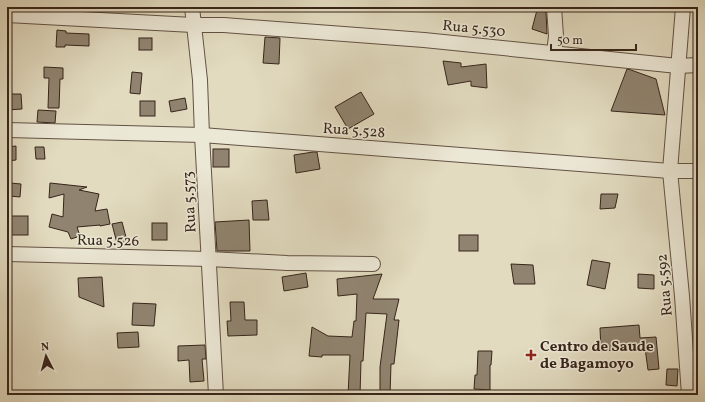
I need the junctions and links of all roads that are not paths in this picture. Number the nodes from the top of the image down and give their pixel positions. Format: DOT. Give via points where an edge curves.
graph roads {
  1 [pos="192,7"];
  2 [pos="554,7"];
  3 [pos="682,7"];
  4 [pos="7,15"];
  5 [pos="194,26"];
  6 [pos="554,53"];
  7 [pos="698,65"];
  8 [pos="678,66"];
  9 [pos="7,130"];
  10 [pos="202,135"];
  11 [pos="670,171"];
  12 [pos="698,171"];
  13 [pos="7,254"];
  14 [pos="209,259"];
  15 [pos="373,264"];
  16 [pos="216,395"];
  17 [pos="689,395"];
  1 -- 5 [label="street, Rua 5.573"];
  2 -- 6 [label="street"];
  3 -- 8 [label="street, Rua 5.592"];
  4 -- 5 [label="street, Rua 5.530"];
  5 -- 6 [label="street, Rua 5.530" via="224,25"];
  5 -- 10 [label="street, Rua 5.573" via="200,80"];
  6 -- 8 [label="street, Rua 5.530"];
  7 -- 8 [label="street, Rua 5.530"];
  8 -- 11 [label="street, Rua 5.592"];
  9 -- 10 [label="street, Rua 5.528"];
  10 -- 11 [label="street, Rua 5.528"];
  10 -- 14 [label="street, Rua 5.573"];
  11 -- 12 [label="street, Rua 5.528"];
  11 -- 17 [label="street, Rua 5.592"];
  13 -- 14 [label="street, Rua 5.526"];
  14 -- 15 [label="street, Rua 5.526"];
  14 -- 16 [label="street, Rua 5.573"];
}
